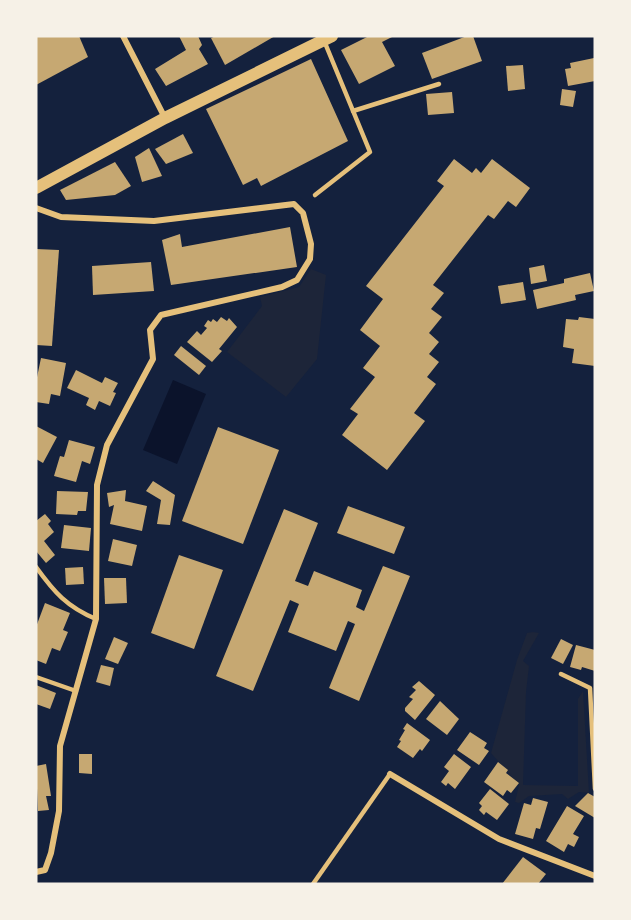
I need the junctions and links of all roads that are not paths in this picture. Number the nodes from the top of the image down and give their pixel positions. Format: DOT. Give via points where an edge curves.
graph roads {
  1 [pos="123,36"];
  2 [pos="328,38"];
  3 [pos="439,84"];
  4 [pos="353,111"];
  5 [pos="165,118"];
  6 [pos="36,188"];
  7 [pos="315,195"];
  8 [pos="36,208"];
  9 [pos="36,567"];
  10 [pos="96,619"];
  11 [pos="561,674"];
  12 [pos="36,677"];
  13 [pos="76,691"];
  14 [pos="390,774"];
  15 [pos="595,789"];
  16 [pos="36,872"];
  17 [pos="595,876"];
  18 [pos="313,884"];
  1 -- 5 [label="street"];
  2 -- 4 [label="lane"];
  2 -- 5 [label="main road"];
  3 -- 4 [label="lane"];
  4 -- 7 [label="lane" via="370,152"];
  5 -- 6 [label="main road"];
  8 -- 10 [label="street" via="61,217 154,221 294,204 303,213 311,244 310,259 297,280 282,287 162,315 150,330 153,359 107,445 97,485"];
  9 -- 10 [label="lane" via="61,598"];
  10 -- 13 [label="street"];
  11 -- 15 [label="lane" via="590,688"];
  12 -- 13 [label="lane"];
  13 -- 16 [label="street" via="60,746 59,811 51,853 45,870"];
  14 -- 17 [label="street" via="499,839"];
  14 -- 18 [label="lane"];
}
